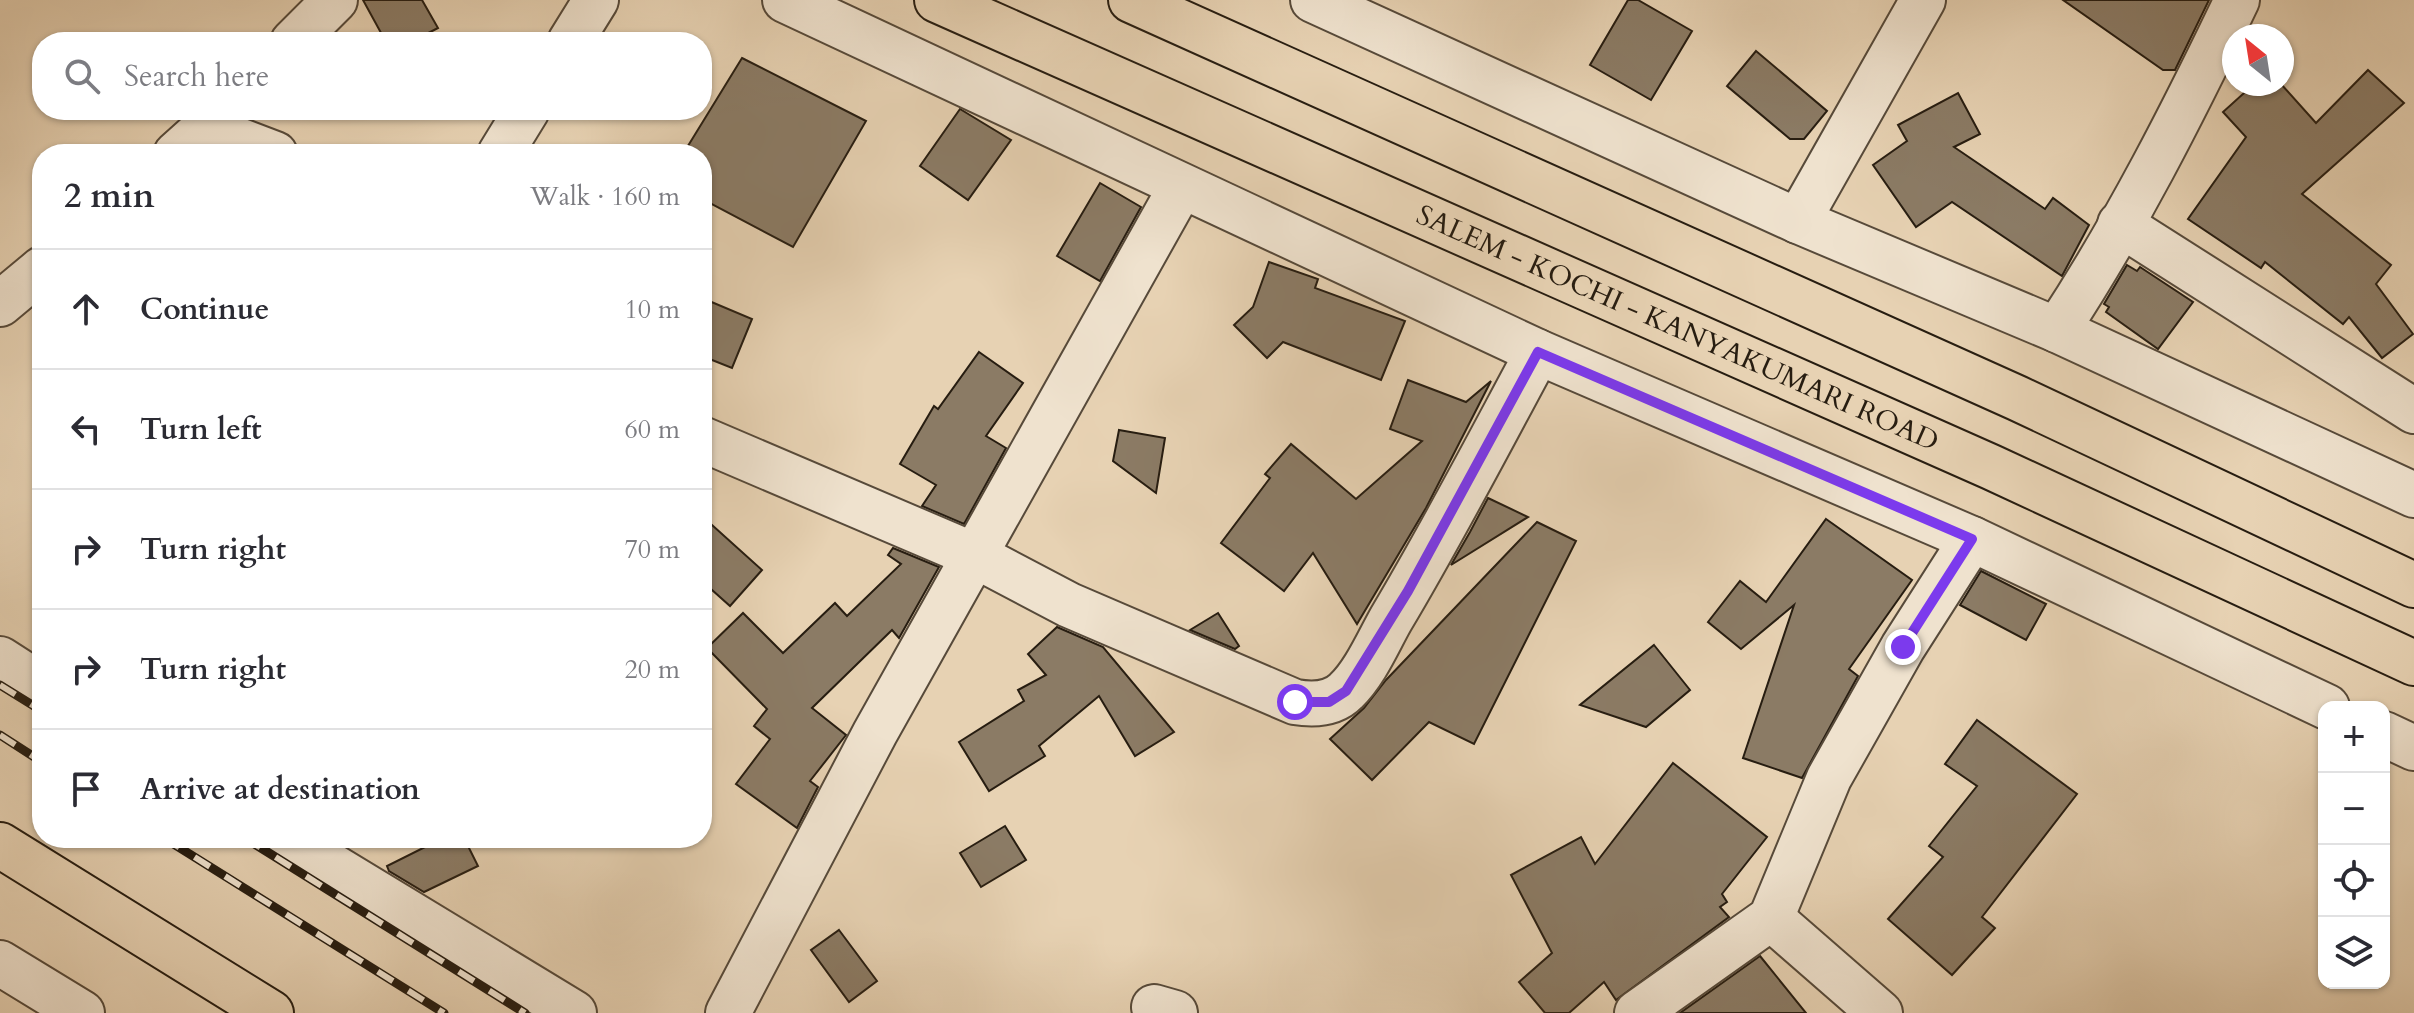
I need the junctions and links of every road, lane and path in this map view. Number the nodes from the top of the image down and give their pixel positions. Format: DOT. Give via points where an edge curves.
graph roads {
  1 [pos="335,0"];
  2 [pos="596,0"];
  3 [pos="785,0"];
  4 [pos="937,0"];
  5 [pos="1131,0"];
  6 [pos="1313,0"];
  7 [pos="1923,0"];
  8 [pos="2237,0"];
  9 [pos="303,32"];
  10 [pos="576,32"];
  11 [pos="521,120"];
  12 [pos="202,131"];
  13 [pos="243,144"];
  14 [pos="506,144"];
  15 [pos="1181,187"];
  16 [pos="1798,221"];
  17 [pos="2120,224"];
  18 [pos="32,277"];
  19 [pos="0,304"];
  20 [pos="2057,330"];
  21 [pos="1538,352"];
  22 [pos="2414,411"];
  23 [pos="712,443"];
  24 [pos="2414,495"];
  25 [pos="1972,539"];
  26 [pos="976,556"];
  27 [pos="2414,585"];
  28 [pos="0,659"];
  29 [pos="2414,663"];
  30 [pos="32,680"];
  31 [pos="2318,703"];
  32 [pos="2390,737"];
  33 [pos="2414,748"];
  34 [pos="0,845"];
  35 [pos="302,848"];
  36 [pos="1771,918"];
  37 [pos="0,963"];
  38 [pos="82,1013"];
  39 [pos="271,1013"];
  40 [pos="574,1013"];
  41 [pos="728,1013"];
  42 [pos="1637,1013"];
  43 [pos="1880,1013"];
  1 -- 9 [label="street"];
  2 -- 10 [label="street"];
  3 -- 15 [label="street"];
  4 -- 29 [label="main road, SALEM - KOCHI - KANYAKUMARI ROAD" via="1991,467"];
  5 -- 27 [label="main road" via="2017,398"];
  6 -- 16 [label="street"];
  7 -- 16 [label="street"];
  8 -- 17 [label="street"];
  11 -- 14 [label="street"];
  12 -- 13 [label="street"];
  15 -- 21 [label="street"];
  15 -- 26 [label="street"];
  16 -- 20 [label="street"];
  17 -- 20 [label="street"];
  17 -- 22 [label="street"];
  18 -- 19 [label="street"];
  20 -- 24 [label="street"];
  21 -- 25 [label="street"];
  21 -- 26 [label="street" via="1400,604 1346,691 1329,702 1295,702 1069,605"];
  23 -- 26 [label="street"];
  25 -- 31 [label="street"];
  25 -- 36 [label="street" via="1829,778"];
  26 -- 41 [label="street" via="875,733"];
  28 -- 30 [label="street"];
  32 -- 33 [label="street"];
  34 -- 39 [label="main road"];
  35 -- 40 [label="street"];
  36 -- 42 [label="street"];
  36 -- 43 [label="street"];
  37 -- 38 [label="street"];
}
